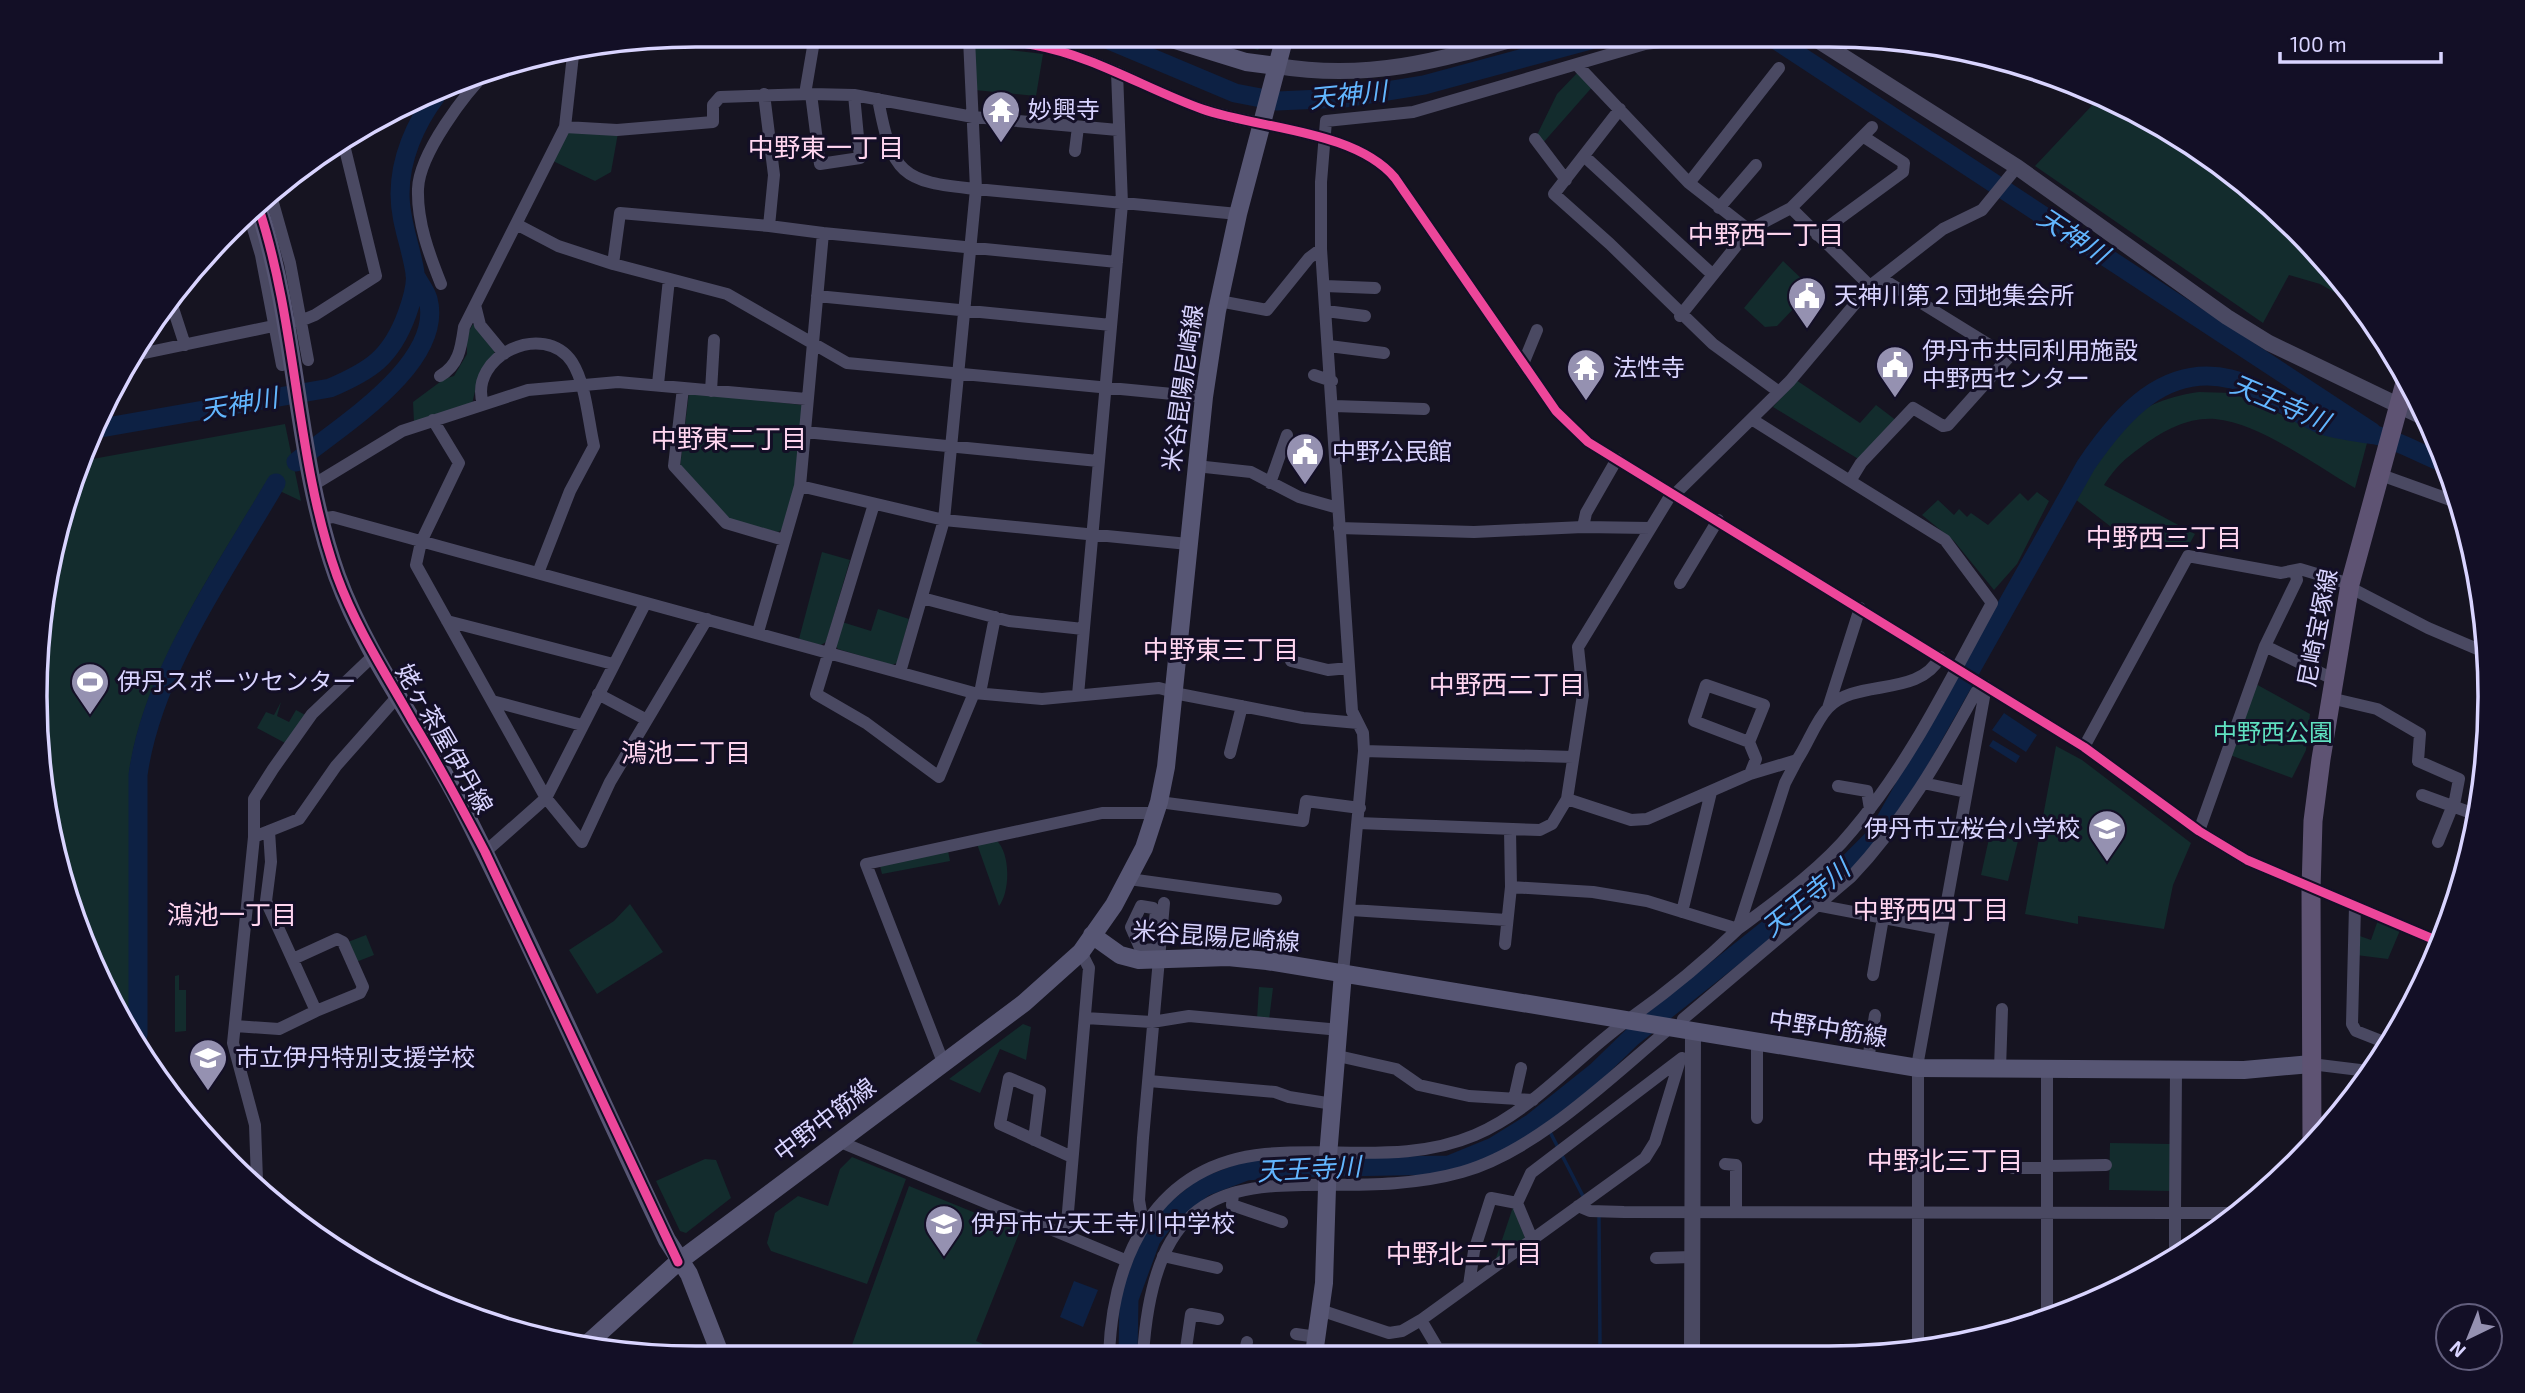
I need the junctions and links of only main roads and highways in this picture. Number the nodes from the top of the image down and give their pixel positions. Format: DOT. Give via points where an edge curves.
graph roads {
  1 [pos="1198,47"];
  2 [pos="1282,47"];
  3 [pos="1275,73"];
  4 [pos="261,215"];
  5 [pos="2402,393"];
  6 [pos="1092,935"];
  7 [pos="1343,974"];
  8 [pos="2311,1064"];
  9 [pos="2312,1131"];
  10 [pos="678,1262"];
  11 [pos="596,1337"];
  12 [pos="717,1346"];
  13 [pos="1315,1346"];
  1 -- 3 [label="main road"];
  2 -- 3 [label="main road, 米谷昆陽尼崎線"];
  3 -- 6 [label="main road, 米谷昆陽尼崎線" via="1219,301 1157,808 1129,879"];
  4 -- 10 [label="main road, 姥ヶ茶屋伊丹線" via="277,272 320,519 337,576 358,626 485,852"];
  5 -- 8 [label="main road, 尼崎宝塚線" via="2349,586 2331,688 2313,821"];
  6 -- 7 [label="main road, 米谷昆陽尼崎線" via="1120,955 1139,960 1156,953 1228,957"];
  6 -- 10 [label="main road, 中野中筋線" via="1081,952 1024,1003"];
  7 -- 8 [label="main road, 中野中筋線" via="1630,1021 1680,1037 1757,1042 1918,1068 2244,1070"];
  7 -- 13 [label="main road" via="1328,1155 1324,1283"];
  8 -- 9 [label="main road, 尼崎宝塚線"];
  10 -- 11 [label="main road, 中野中筋線"];
  10 -- 12 [label="main road, 姥ヶ茶屋伊丹線" via="689,1274"];
}
